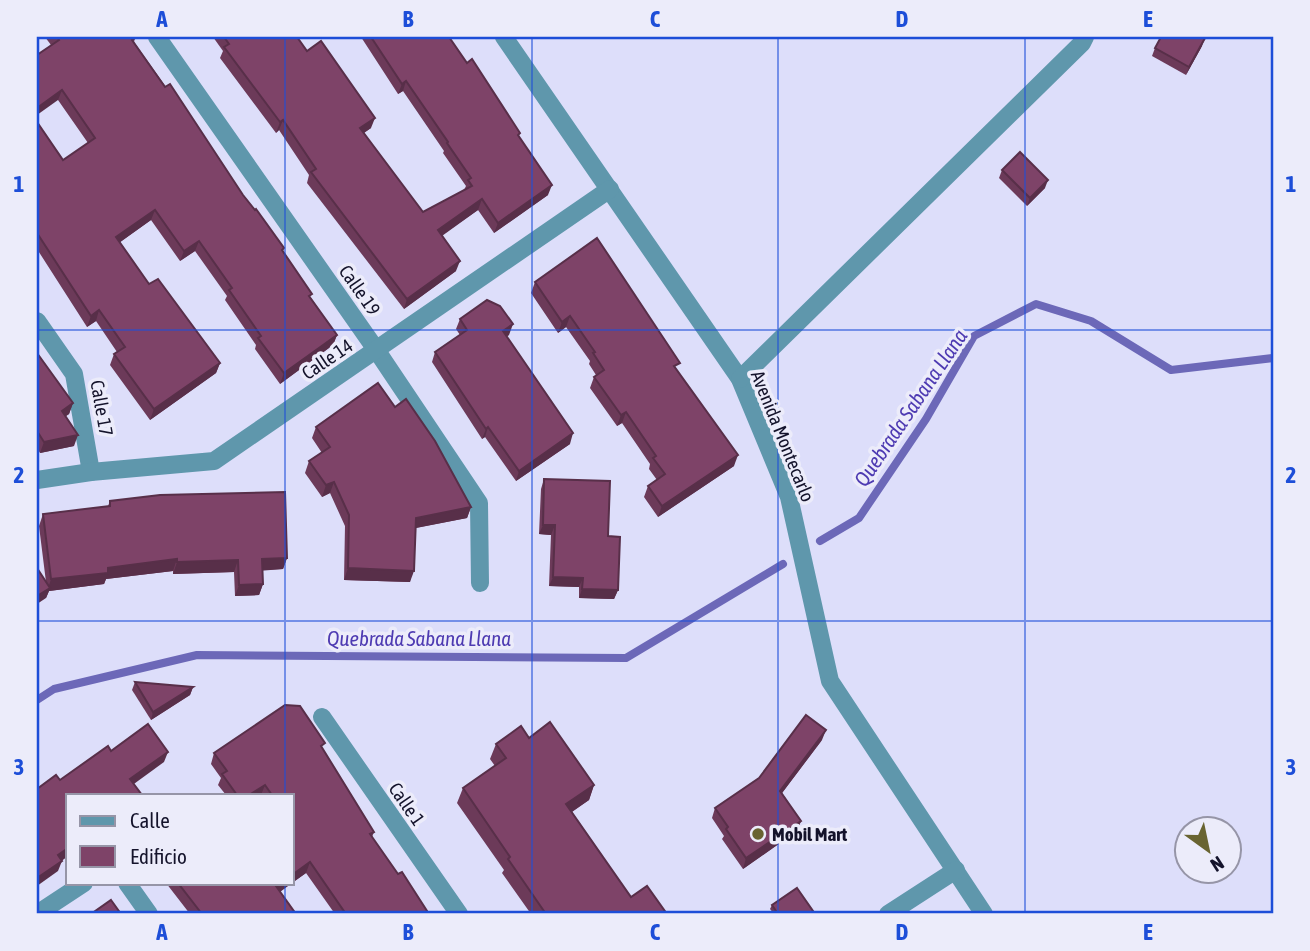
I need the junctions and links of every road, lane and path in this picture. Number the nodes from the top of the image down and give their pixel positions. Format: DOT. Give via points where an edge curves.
graph roads {
  1 [pos="157,37"];
  2 [pos="504,37"];
  3 [pos="1085,37"];
  4 [pos="610,189"];
  5 [pos="37,321"];
  6 [pos="377,351"];
  7 [pos="740,379"];
  8 [pos="92,472"];
  9 [pos="37,480"];
  10 [pos="480,583"];
  11 [pos="322,717"];
  12 [pos="956,870"];
  13 [pos="82,884"];
  14 [pos="128,884"];
  15 [pos="43,910"];
  16 [pos="149,914"];
  17 [pos="458,914"];
  18 [pos="888,914"];
  19 [pos="984,914"];
  1 -- 6 [label="street, Calle 19"];
  2 -- 4 [label="street, Avenida Montecarlo"];
  3 -- 7 [label="street"];
  4 -- 6 [label="street, Calle 14"];
  4 -- 7 [label="street, Avenida Montecarlo"];
  5 -- 8 [label="street, Calle 17" via="74,374"];
  6 -- 8 [label="street, Calle 14" via="214,461"];
  6 -- 10 [label="street, Calle 19" via="479,503"];
  7 -- 12 [label="street, Avenida Montecarlo" via="789,496 830,681"];
  8 -- 9 [label="street, Calle 14"];
  11 -- 17 [label="street, Calle 1"];
  12 -- 18 [label="street"];
  12 -- 19 [label="street, Avenida Montecarlo"];
  13 -- 15 [label="street"];
  14 -- 16 [label="street"];
}
